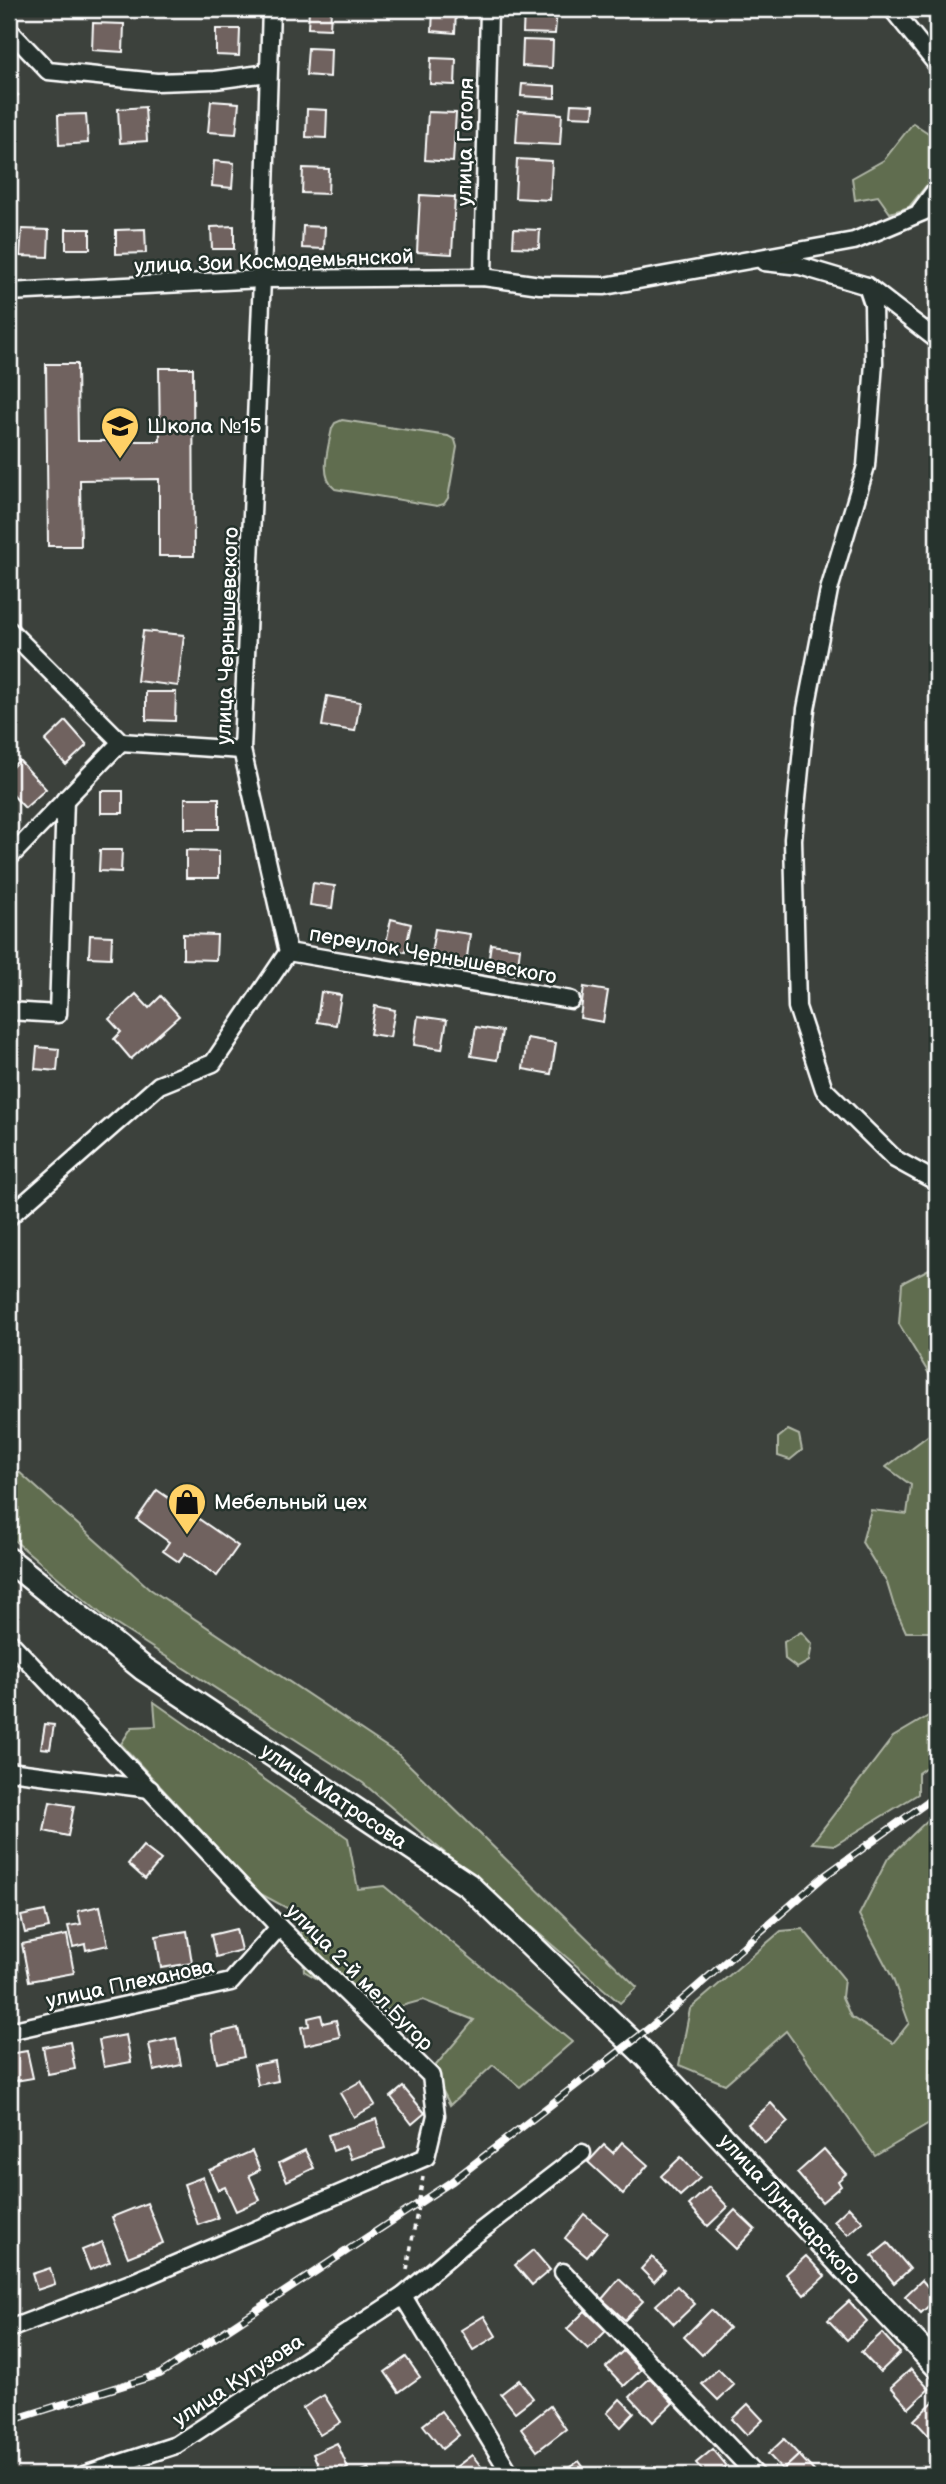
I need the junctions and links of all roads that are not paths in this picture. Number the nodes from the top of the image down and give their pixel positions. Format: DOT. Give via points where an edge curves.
graph roads {
  1 [pos="271,9"];
  2 [pos="489,9"];
  3 [pos="892,9"];
  4 [pos="9,30"];
  5 [pos="937,65"];
  6 [pos="268,73"];
  7 [pos="937,188"];
  8 [pos="937,206"];
  9 [pos="920,212"];
  10 [pos="747,260"];
  11 [pos="483,277"];
  12 [pos="262,279"];
  13 [pos="867,286"];
  14 [pos="9,292"];
  15 [pos="937,340"];
  16 [pos="9,630"];
  17 [pos="121,742"];
  18 [pos="242,750"];
  19 [pos="65,799"];
  20 [pos="9,858"];
  21 [pos="288,952"];
  22 [pos="571,1000"];
  23 [pos="9,1011"];
  24 [pos="937,1182"];
  25 [pos="9,1217"];
  26 [pos="9,1560"];
  27 [pos="9,1641"];
  28 [pos="9,1771"];
  29 [pos="150,1790"];
  30 [pos="279,1927"];
  31 [pos="9,2031"];
  32 [pos="642,2052"];
  33 [pos="582,2153"];
  34 [pos="563,2272"];
  35 [pos="403,2296"];
  36 [pos="9,2329"];
  37 [pos="937,2366"];
  38 [pos="84,2475"];
  39 [pos="511,2475"];
  40 [pos="755,2475"];
  1 -- 6 [label="street, улица Чернышевского"];
  2 -- 11 [label="street, улица Гоголя"];
  3 -- 5 [label="street"];
  4 -- 6 [label="street" via="48,71 157,82"];
  6 -- 12 [label="street, улица Чернышевского"];
  7 -- 9 [label="street"];
  8 -- 9 [label="street, улица Зои Космодемьянской"];
  9 -- 10 [label="street, улица Зои Космодемьянской" via="854,241"];
  10 -- 11 [label="street, улица Зои Космодемьянской" via="605,286 540,285"];
  10 -- 13 [label="street" via="800,266"];
  11 -- 12 [label="street, улица Зои Космодемьянской"];
  12 -- 14 [label="street, улица Зои Космодемьянской"];
  12 -- 18 [label="street, улица Чернышевского"];
  13 -- 15 [label="street"];
  13 -- 24 [label="street" via="873,304 874,363 866,466 829,590 806,709 793,839 797,1007 824,1089 895,1159"];
  16 -- 17 [label="street"];
  17 -- 18 [label="street"];
  17 -- 19 [label="street"];
  18 -- 21 [label="street, улица Чернышевского"];
  19 -- 20 [label="street"];
  19 -- 23 [label="street" via="58,1014"];
  21 -- 22 [label="street, переулок Чернышевского"];
  21 -- 25 [label="street" via="213,1063 159,1085"];
  26 -- 32 [label="main road, улица Матросова" via="144,1669 468,1885"];
  27 -- 29 [label="street, улица 2-й мел.Бугор"];
  28 -- 29 [label="street"];
  29 -- 30 [label="street, улица 2-й мел.Бугор"];
  30 -- 31 [label="street, улица Плеханова" via="231,1982"];
  30 -- 36 [label="street, улица 2-й мел.Бугор" via="431,2077 436,2115 426,2157 133,2282"];
  32 -- 37 [label="main road, улица Луначарского"];
  33 -- 35 [label="street, улица Кутузова"];
  34 -- 40 [label="street"];
  35 -- 38 [label="street, улица Кутузова" via="176,2445"];
  35 -- 39 [label="street"];
}
